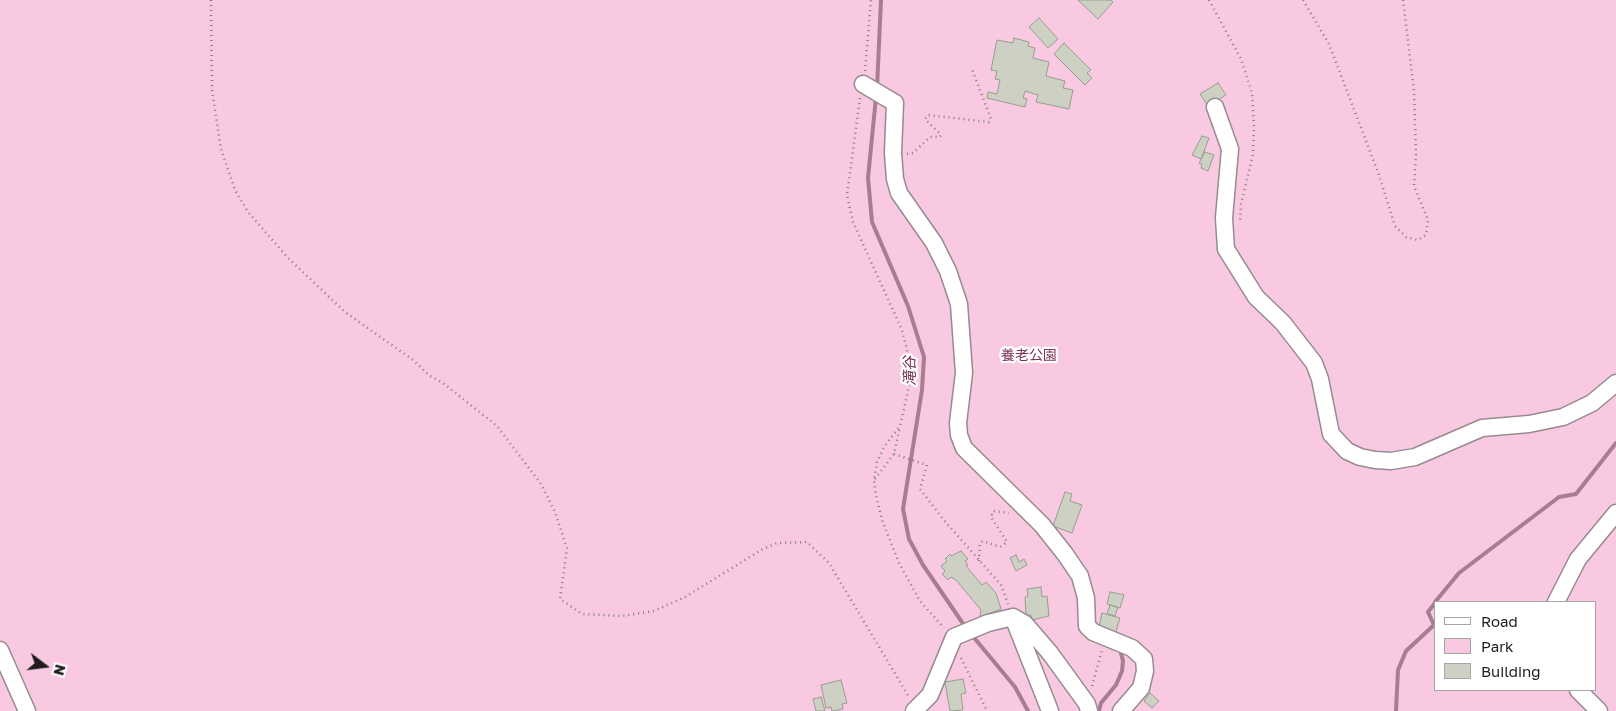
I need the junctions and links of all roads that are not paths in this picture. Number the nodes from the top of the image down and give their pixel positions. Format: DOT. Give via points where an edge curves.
graph roads {
  1 [pos="863,84"];
  2 [pos="1215,107"];
  3 [pos="1616,383"];
  4 [pos="1616,513"];
  5 [pos="1557,601"];
  6 [pos="1013,617"];
  7 [pos="0,650"];
  8 [pos="1579,691"];
  9 [pos="1090,709"];
  10 [pos="915,710"];
  11 [pos="27,711"];
  12 [pos="1050,711"];
  13 [pos="1121,711"];
  14 [pos="1599,711"];
  1 -- 13 [label="street" via="895,103 893,153 899,194 934,243 948,271 958,304 964,373 959,436 964,448 1042,525 1065,554 1082,583 1087,626 1093,632 1132,648 1144,659 1141,688"];
  2 -- 3 [label="street" via="1230,149 1224,218 1226,249 1256,297 1283,323 1314,363 1331,434 1348,451 1360,457 1383,460 1415,457 1482,428 1563,417 1592,403"];
  4 -- 5 [label="street" via="1578,559"];
  6 -- 9 [label="street" via="1025,624 1044,646"];
  6 -- 10 [label="street" via="954,637 930,695"];
  6 -- 12 [label="street"];
  7 -- 11 [label="street"];
  8 -- 14 [label="street"];
}
